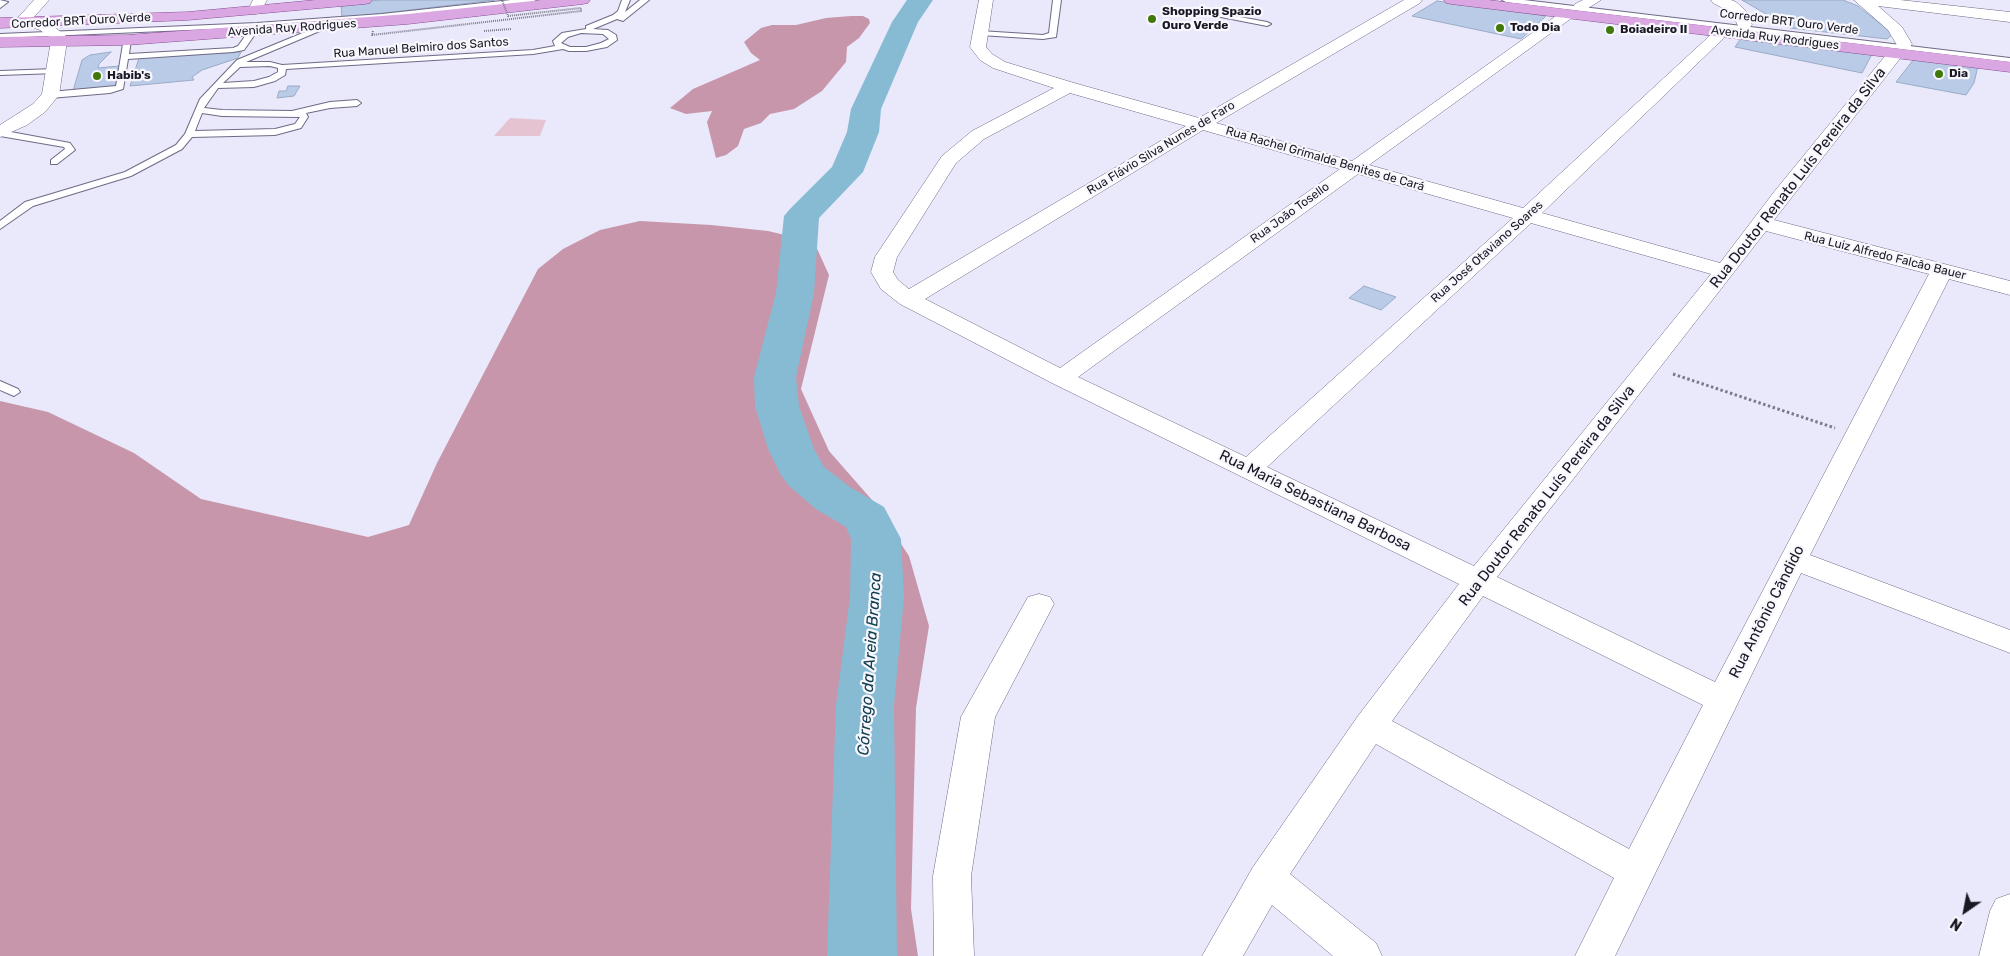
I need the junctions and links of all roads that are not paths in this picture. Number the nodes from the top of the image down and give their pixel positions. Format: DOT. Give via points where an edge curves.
graph roads {
  1 [pos="42,0"];
  2 [pos="365,0"];
  3 [pos="532,0"];
  4 [pos="583,0"];
  5 [pos="626,0"];
  6 [pos="645,0"];
  7 [pos="986,0"];
  8 [pos="1057,0"];
  9 [pos="1415,0"];
  10 [pos="1451,0"];
  11 [pos="1474,0"];
  12 [pos="1506,0"];
  13 [pos="1524,0"];
  14 [pos="1718,0"];
  15 [pos="1862,0"];
  16 [pos="0,2"];
  17 [pos="0,6"];
  18 [pos="1581,7"];
  19 [pos="341,10"];
  20 [pos="1216,14"];
  21 [pos="256,17"];
  22 [pos="2010,17"];
  23 [pos="0,23"];
  24 [pos="26,23"];
  25 [pos="1267,24"];
  26 [pos="330,25"];
  27 [pos="1744,25"];
  28 [pos="280,28"];
  29 [pos="1722,32"];
  30 [pos="573,33"];
  31 [pos="610,34"];
  32 [pos="980,34"];
  33 [pos="0,36"];
  34 [pos="58,38"];
  35 [pos="127,40"];
  36 [pos="291,40"];
  37 [pos="0,42"];
  38 [pos="562,47"];
  39 [pos="1900,49"];
  40 [pos="124,57"];
  41 [pos="2010,62"];
  42 [pos="236,65"];
  43 [pos="282,67"];
  44 [pos="54,71"];
  45 [pos="0,73"];
  46 [pos="216,86"];
  47 [pos="1068,86"];
  48 [pos="50,96"];
  49 [pos="358,103"];
  50 [pos="199,110"];
  51 [pos="295,113"];
  52 [pos="1201,124"];
  53 [pos="0,133"];
  54 [pos="189,134"];
  55 [pos="54,162"];
  56 [pos="1353,167"];
  57 [pos="1527,216"];
  58 [pos="1760,224"];
  59 [pos="0,226"];
  60 [pos="1942,270"];
  61 [pos="1725,271"];
  62 [pos="2010,288"];
  63 [pos="908,299"];
  64 [pos="1061,378"];
  65 [pos="0,385"];
  66 [pos="14,392"];
  67 [pos="1249,469"];
  68 [pos="1793,560"];
  69 [pos="1479,580"];
  70 [pos="1039,604"];
  71 [pos="2010,642"];
  72 [pos="1723,700"];
  73 [pos="1370,725"];
  74 [pos="1637,872"];
  75 [pos="1267,878"];
  76 [pos="2010,911"];
  77 [pos="954,956"];
  78 [pos="1222,956"];
  79 [pos="1362,956"];
  80 [pos="1595,956"];
  81 [pos="1999,956"];
  1 -- 24 [label="street"];
  2 -- 21 [label="main road, Avenida Ruy Rodrigues"];
  3 -- 21 [label="lane, Corredor BRT Ouro Verde" via="382,16"];
  4 -- 26 [label="main road, Avenida Ruy Rodrigues"];
  5 -- 30 [label="lane" via="622,12 616,17"];
  6 -- 31 [label="lane" via="611,28"];
  7 -- 32 [label="street, Rua Rachel Grimalde Benites de Cará"];
  8 -- 32 [label="lane" via="1053,35 1043,38"];
  9 -- 52 [label="street, Rua Flávio Silva Nunes de Faro"];
  10 -- 18 [label="main road, Avenida Ruy Rodrigues"];
  11 -- 39 [label="lane, Corredor BRT Ouro Verde"];
  12 -- 39 [label="lane, Corredor BRT Ouro Verde"];
  13 -- 18 [label="main road, Avenida Ruy Rodrigues"];
  14 -- 27 [label="street" via="1739,11"];
  15 -- 22 [label="street"];
  15 -- 39 [label="street" via="1894,27"];
  16 -- 17 [label="lane" via="4,2"];
  18 -- 27 [label="main road, Avenida Ruy Rodrigues"];
  18 -- 29 [label="main road, Avenida Ruy Rodrigues"];
  18 -- 56 [label="street, Rua João Tosello"];
  19 -- 21 [label="lane, Corredor BRT Ouro Verde"];
  20 -- 25 [label="lane"];
  21 -- 24 [label="main road, Avenida Ruy Rodrigues"];
  21 -- 28 [label="main road, Avenida Ruy Rodrigues"];
  21 -- 34 [label="lane, Corredor BRT Ouro Verde"];
  21 -- 35 [label="main road, Avenida Ruy Rodrigues"];
  21 -- 40 [label="lane" via="241,48"];
  23 -- 24 [label="main road, Avenida Ruy Rodrigues"];
  24 -- 34 [label="street"];
  26 -- 28 [label="main road, Avenida Ruy Rodrigues"];
  26 -- 36 [label="lane"];
  27 -- 39 [label="main road, Avenida Ruy Rodrigues"];
  28 -- 36 [label="lane"];
  29 -- 39 [label="main road, Avenida Ruy Rodrigues"];
  29 -- 57 [label="street, Rua José Otaviano Soares"];
  30 -- 31 [label="lane"];
  30 -- 38 [label="lane" via="558,41"];
  31 -- 38 [label="lane, Rua Manuel Belmiro dos Santos" via="613,40 595,48"];
  32 -- 47 [label="street, Rua Rachel Grimalde Benites de Cará" via="978,47 999,65"];
  33 -- 34 [label="lane, Corredor BRT Ouro Verde"];
  34 -- 35 [label="main road, Avenida Ruy Rodrigues"];
  34 -- 37 [label="main road, Avenida Ruy Rodrigues"];
  34 -- 44 [label="street"];
  35 -- 40 [label="lane"];
  36 -- 42 [label="lane"];
  38 -- 43 [label="lane, Rua Manuel Belmiro dos Santos" via="533,52"];
  39 -- 41 [label="main road, Avenida Ruy Rodrigues"];
  39 -- 58 [label="street, Rua Doutor Renato Luís Pereira da Silva"];
  40 -- 48 [label="lane" via="120,87"];
  42 -- 43 [label="lane, Rua Manuel Belmiro dos Santos"];
  42 -- 46 [label="lane"];
  43 -- 46 [label="lane" via="282,73 272,80"];
  44 -- 45 [label="lane"];
  44 -- 48 [label="street"];
  46 -- 50 [label="lane"];
  47 -- 52 [label="street, Rua Rachel Grimalde Benites de Cará"];
  47 -- 63 [label="street, Rua Maria Sebastiana Barbosa" via="978,134 949,160 886,257 882,272 889,284"];
  48 -- 53 [label="street" via="39,108"];
  49 -- 51 [label="lane"];
  50 -- 51 [label="lane"];
  50 -- 54 [label="lane"];
  51 -- 54 [label="lane" via="304,117 298,126 288,130"];
  52 -- 56 [label="street, Rua Rachel Grimalde Benites de Cará"];
  52 -- 63 [label="street, Rua Flávio Silva Nunes de Faro"];
  53 -- 55 [label="lane" via="67,145 70,150"];
  54 -- 59 [label="lane" via="179,147 128,174 29,204"];
  56 -- 57 [label="street, Rua Rachel Grimalde Benites de Cará"];
  56 -- 64 [label="street, Rua João Tosello"];
  57 -- 61 [label="street, Rua Rachel Grimalde Benites de Cará"];
  57 -- 67 [label="street, Rua José Otaviano Soares"];
  58 -- 60 [label="street, Rua Luiz Alfredo Falcão Bauer"];
  58 -- 61 [label="street, Rua Doutor Renato Luís Pereira da Silva"];
  60 -- 62 [label="street, Rua Luiz Alfredo Falcão Bauer"];
  60 -- 68 [label="street, Rua Antônio Cãndido"];
  61 -- 69 [label="street, Rua Doutor Renato Luís Pereira da Silva"];
  63 -- 64 [label="street, Rua Maria Sebastiana Barbosa"];
  64 -- 67 [label="street, Rua Maria Sebastiana Barbosa"];
  65 -- 66 [label="lane"];
  67 -- 69 [label="street, Rua Maria Sebastiana Barbosa"];
  68 -- 71 [label="street"];
  68 -- 72 [label="street, Rua Antônio Cãndido"];
  69 -- 72 [label="street, Rua Maria Sebastiana Barbosa"];
  69 -- 73 [label="street, Rua Doutor Renato Luís Pereira da Silva"];
  70 -- 77 [label="street" via="978,717 952,876"];
  72 -- 74 [label="street, Rua Antônio Cãndido"];
  73 -- 74 [label="street"];
  73 -- 75 [label="street, Rua Doutor Renato Luís Pereira da Silva"];
  74 -- 80 [label="street, Rua Antônio Cãndido"];
  75 -- 78 [label="street, Rua Doutor Renato Luís Pereira da Silva"];
  75 -- 79 [label="street"];
  76 -- 81 [label="street"];
}
